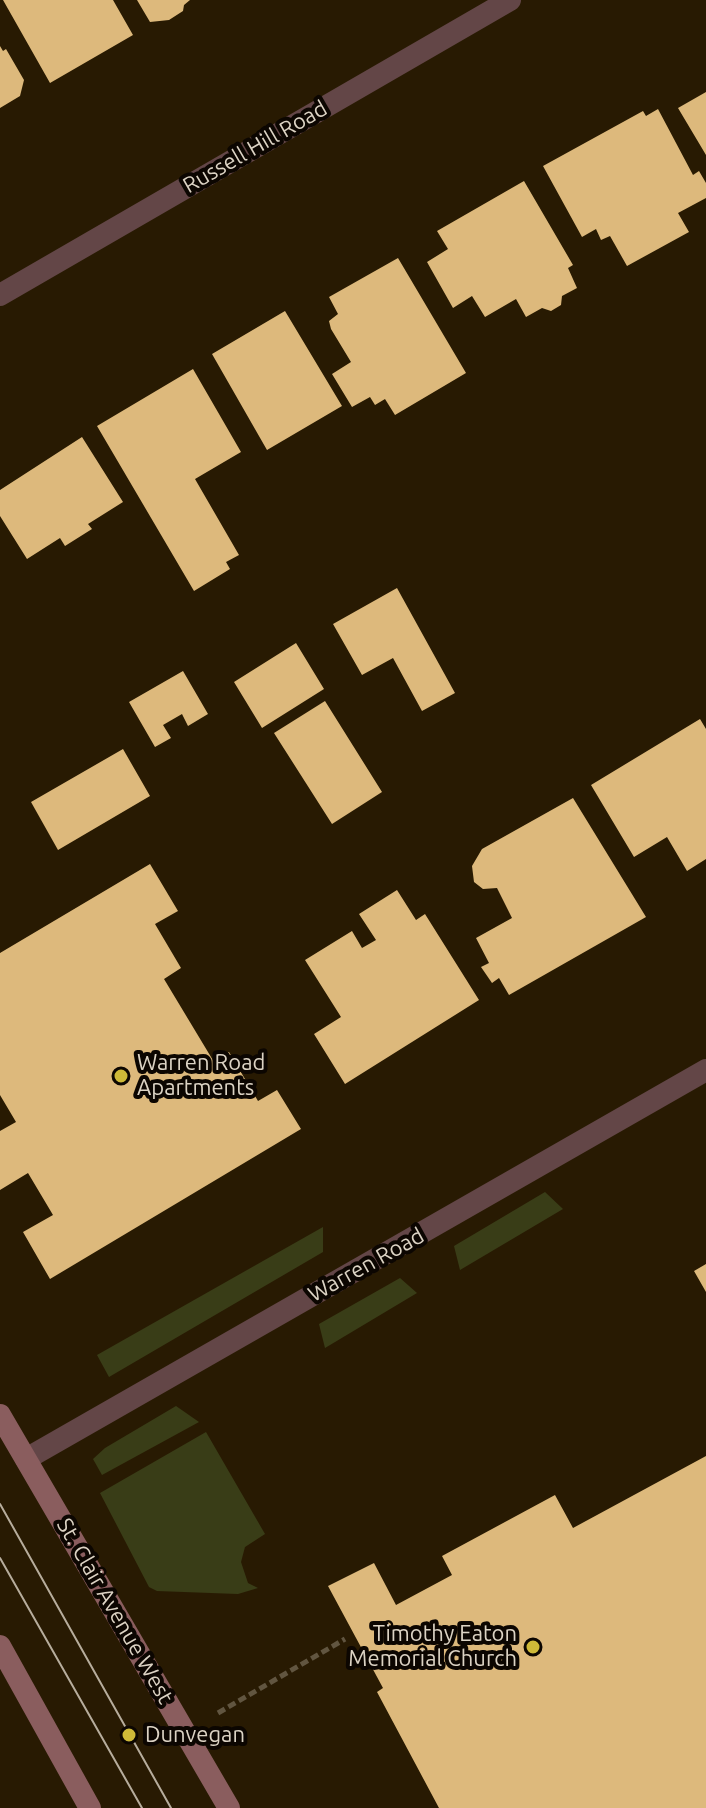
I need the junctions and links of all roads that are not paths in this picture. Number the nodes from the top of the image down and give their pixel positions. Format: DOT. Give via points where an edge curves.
graph roads {
  1 [pos="510,0"];
  2 [pos="0,295"];
  3 [pos="706,1070"];
  4 [pos="0,1415"];
  5 [pos="26,1459"];
  6 [pos="0,1646"];
  7 [pos="90,1808"];
  8 [pos="229,1808"];
  1 -- 2 [label="street, Russell Hill Road"];
  3 -- 5 [label="street, Warren Road"];
  4 -- 5 [label="main road, St. Clair Avenue West"];
  5 -- 8 [label="main road, St. Clair Avenue West"];
  6 -- 7 [label="main road"];
}
